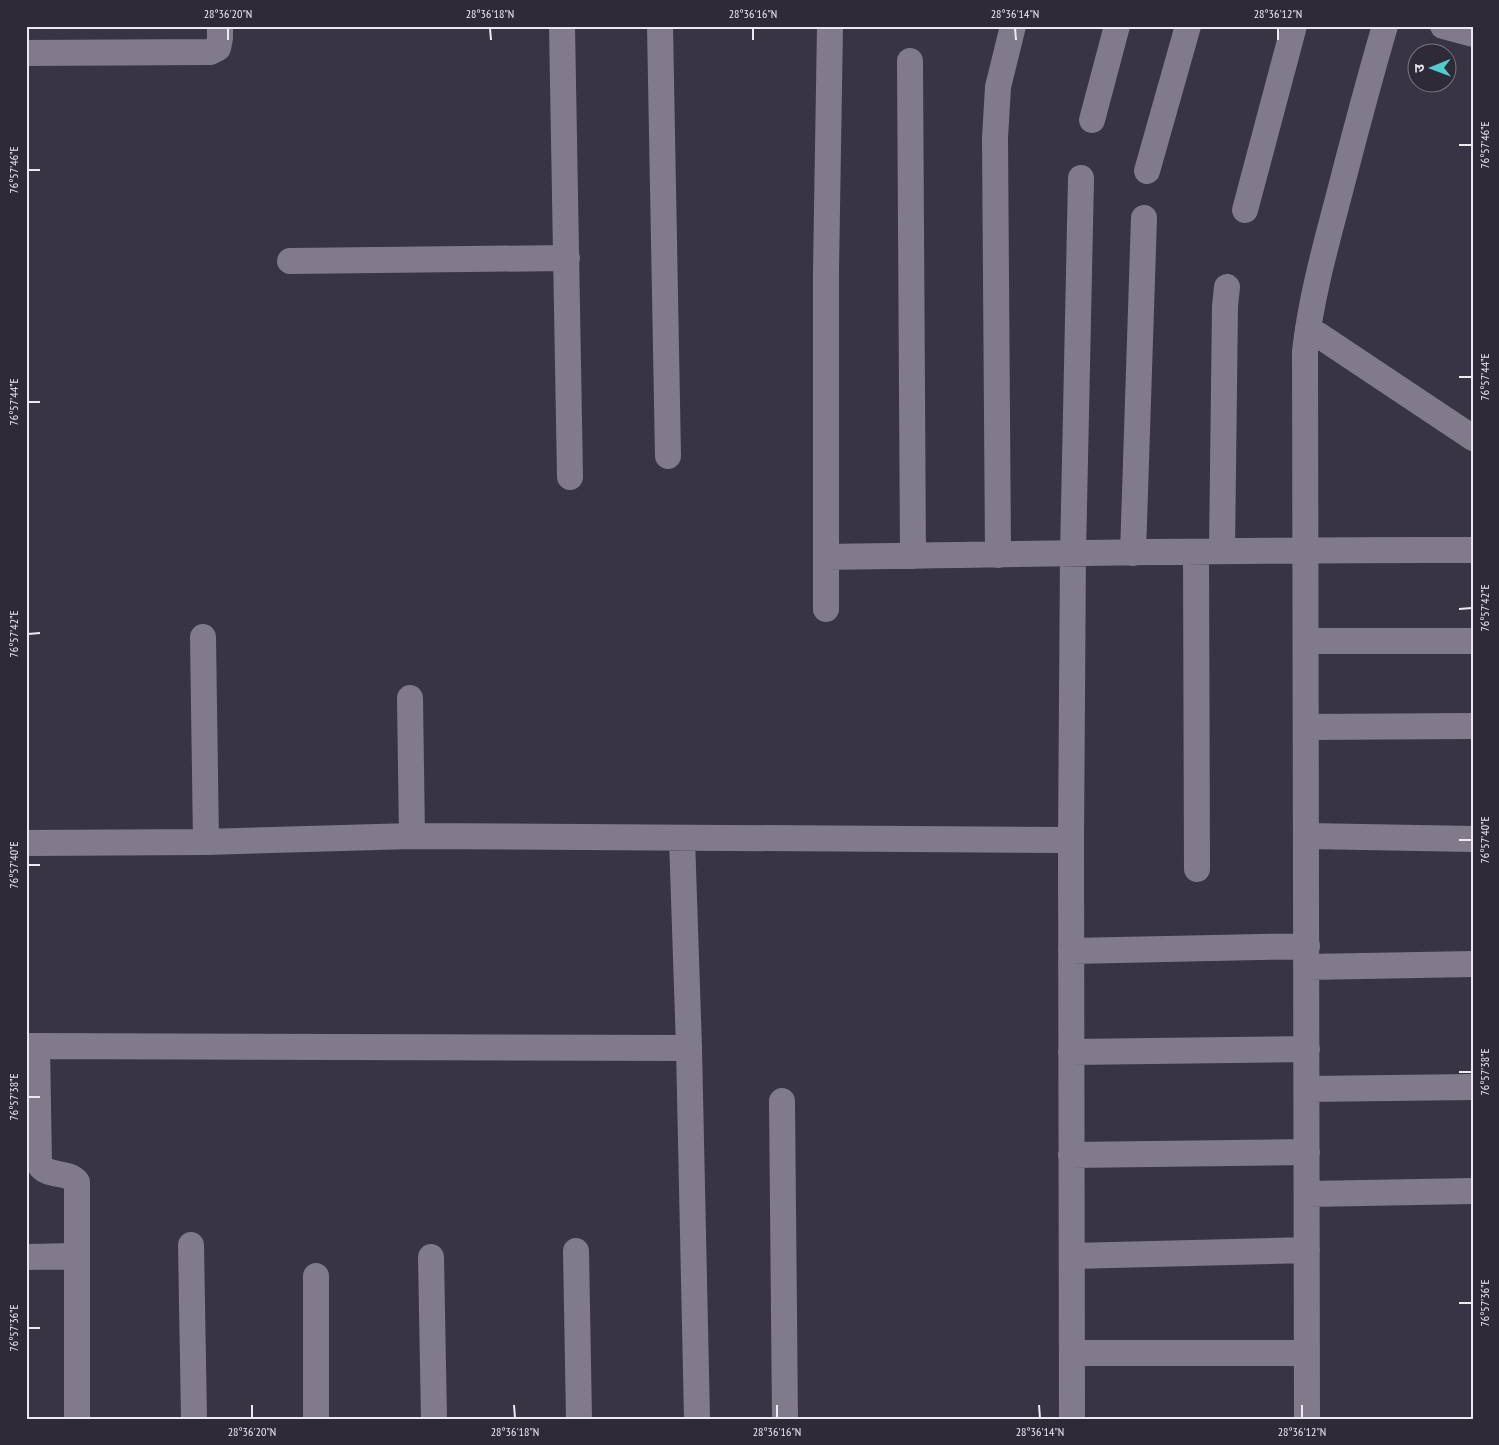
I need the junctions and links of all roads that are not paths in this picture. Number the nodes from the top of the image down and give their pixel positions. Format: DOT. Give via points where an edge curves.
graph roads {
  1 [pos="220,26"];
  2 [pos="562,26"];
  3 [pos="660,26"];
  4 [pos="830,26"];
  5 [pos="1013,26"];
  6 [pos="1117,26"];
  7 [pos="1188,26"];
  8 [pos="1294,26"];
  9 [pos="1385,26"];
  10 [pos="1444,26"];
  11 [pos="1473,34"];
  12 [pos="26,53"];
  13 [pos="910,61"];
  14 [pos="1092,120"];
  15 [pos="1147,171"];
  16 [pos="1081,178"];
  17 [pos="1245,210"];
  18 [pos="1144,218"];
  19 [pos="567,258"];
  20 [pos="290,261"];
  21 [pos="1227,286"];
  22 [pos="1308,328"];
  23 [pos="1473,438"];
  24 [pos="668,456"];
  25 [pos="570,477"];
  26 [pos="1306,549"];
  27 [pos="1473,550"];
  28 [pos="1222,551"];
  29 [pos="1196,552"];
  30 [pos="1133,553"];
  31 [pos="1073,554"];
  32 [pos="998,555"];
  33 [pos="913,556"];
  34 [pos="826,557"];
  35 [pos="826,609"];
  36 [pos="202,637"];
  37 [pos="1306,641"];
  38 [pos="1473,641"];
  39 [pos="410,698"];
  40 [pos="1473,726"];
  41 [pos="1306,727"];
  42 [pos="412,836"];
  43 [pos="1307,836"];
  44 [pos="682,838"];
  45 [pos="1473,839"];
  46 [pos="1070,840"];
  47 [pos="206,842"];
  48 [pos="26,843"];
  49 [pos="1197,869"];
  50 [pos="1071,951"];
  51 [pos="1307,956"];
  52 [pos="1473,964"];
  53 [pos="32,1046"];
  54 [pos="689,1048"];
  55 [pos="1307,1049"];
  56 [pos="1071,1052"];
  57 [pos="1473,1087"];
  58 [pos="1307,1089"];
  59 [pos="782,1100"];
  60 [pos="1307,1152"];
  61 [pos="1071,1155"];
  62 [pos="1473,1191"];
  63 [pos="1307,1194"];
  64 [pos="191,1245"];
  65 [pos="1307,1250"];
  66 [pos="576,1251"];
  67 [pos="26,1256"];
  68 [pos="77,1256"];
  69 [pos="1072,1256"];
  70 [pos="431,1257"];
  71 [pos="316,1276"];
  72 [pos="1072,1353"];
  73 [pos="1307,1353"];
  74 [pos="77,1419"];
  75 [pos="194,1419"];
  76 [pos="316,1419"];
  77 [pos="434,1419"];
  78 [pos="579,1419"];
  79 [pos="697,1419"];
  80 [pos="785,1419"];
  81 [pos="1072,1419"];
  82 [pos="1307,1419"];
  1 -- 12 [label="street" via="218,48 210,52"];
  2 -- 19 [label="street"];
  3 -- 24 [label="street"];
  4 -- 34 [label="street"];
  5 -- 32 [label="street" via="998,88 995,138"];
  6 -- 14 [label="street"];
  7 -- 15 [label="street"];
  8 -- 17 [label="street"];
  9 -- 22 [label="street" via="1328,238"];
  10 -- 11 [label="street"];
  13 -- 33 [label="street"];
  16 -- 31 [label="street"];
  18 -- 30 [label="street"];
  19 -- 20 [label="street"];
  19 -- 25 [label="street"];
  21 -- 28 [label="street"];
  22 -- 23 [label="street"];
  22 -- 26 [label="street" via="1305,351"];
  26 -- 27 [label="street"];
  26 -- 28 [label="street"];
  26 -- 37 [label="street"];
  28 -- 29 [label="street"];
  29 -- 30 [label="street"];
  29 -- 49 [label="street"];
  30 -- 31 [label="street"];
  31 -- 32 [label="street"];
  31 -- 46 [label="street"];
  32 -- 33 [label="street"];
  33 -- 34 [label="street"];
  34 -- 35 [label="street"];
  36 -- 47 [label="street"];
  37 -- 38 [label="street"];
  37 -- 41 [label="street"];
  39 -- 42 [label="street"];
  40 -- 41 [label="street"];
  41 -- 43 [label="street"];
  42 -- 44 [label="street"];
  42 -- 47 [label="street"];
  43 -- 45 [label="street"];
  43 -- 51 [label="street"];
  44 -- 46 [label="street"];
  44 -- 54 [label="street"];
  46 -- 50 [label="street"];
  47 -- 48 [label="street"];
  50 -- 51 [label="street"];
  50 -- 56 [label="street"];
  51 -- 52 [label="street"];
  51 -- 55 [label="street"];
  53 -- 54 [label="street"];
  53 -- 68 [label="street" via="39,1164 42,1169 74,1178 77,1182"];
  54 -- 79 [label="street"];
  55 -- 56 [label="street"];
  55 -- 58 [label="street"];
  56 -- 61 [label="street"];
  57 -- 58 [label="street"];
  58 -- 60 [label="street"];
  59 -- 80 [label="street"];
  60 -- 61 [label="street"];
  60 -- 63 [label="street"];
  61 -- 69 [label="street"];
  62 -- 63 [label="street"];
  63 -- 65 [label="street"];
  64 -- 75 [label="street"];
  65 -- 69 [label="street"];
  65 -- 73 [label="street"];
  66 -- 78 [label="street"];
  67 -- 68 [label="street"];
  68 -- 74 [label="street"];
  69 -- 72 [label="street"];
  70 -- 77 [label="street"];
  71 -- 76 [label="street"];
  72 -- 73 [label="street"];
  72 -- 81 [label="street"];
  73 -- 82 [label="street"];
}
